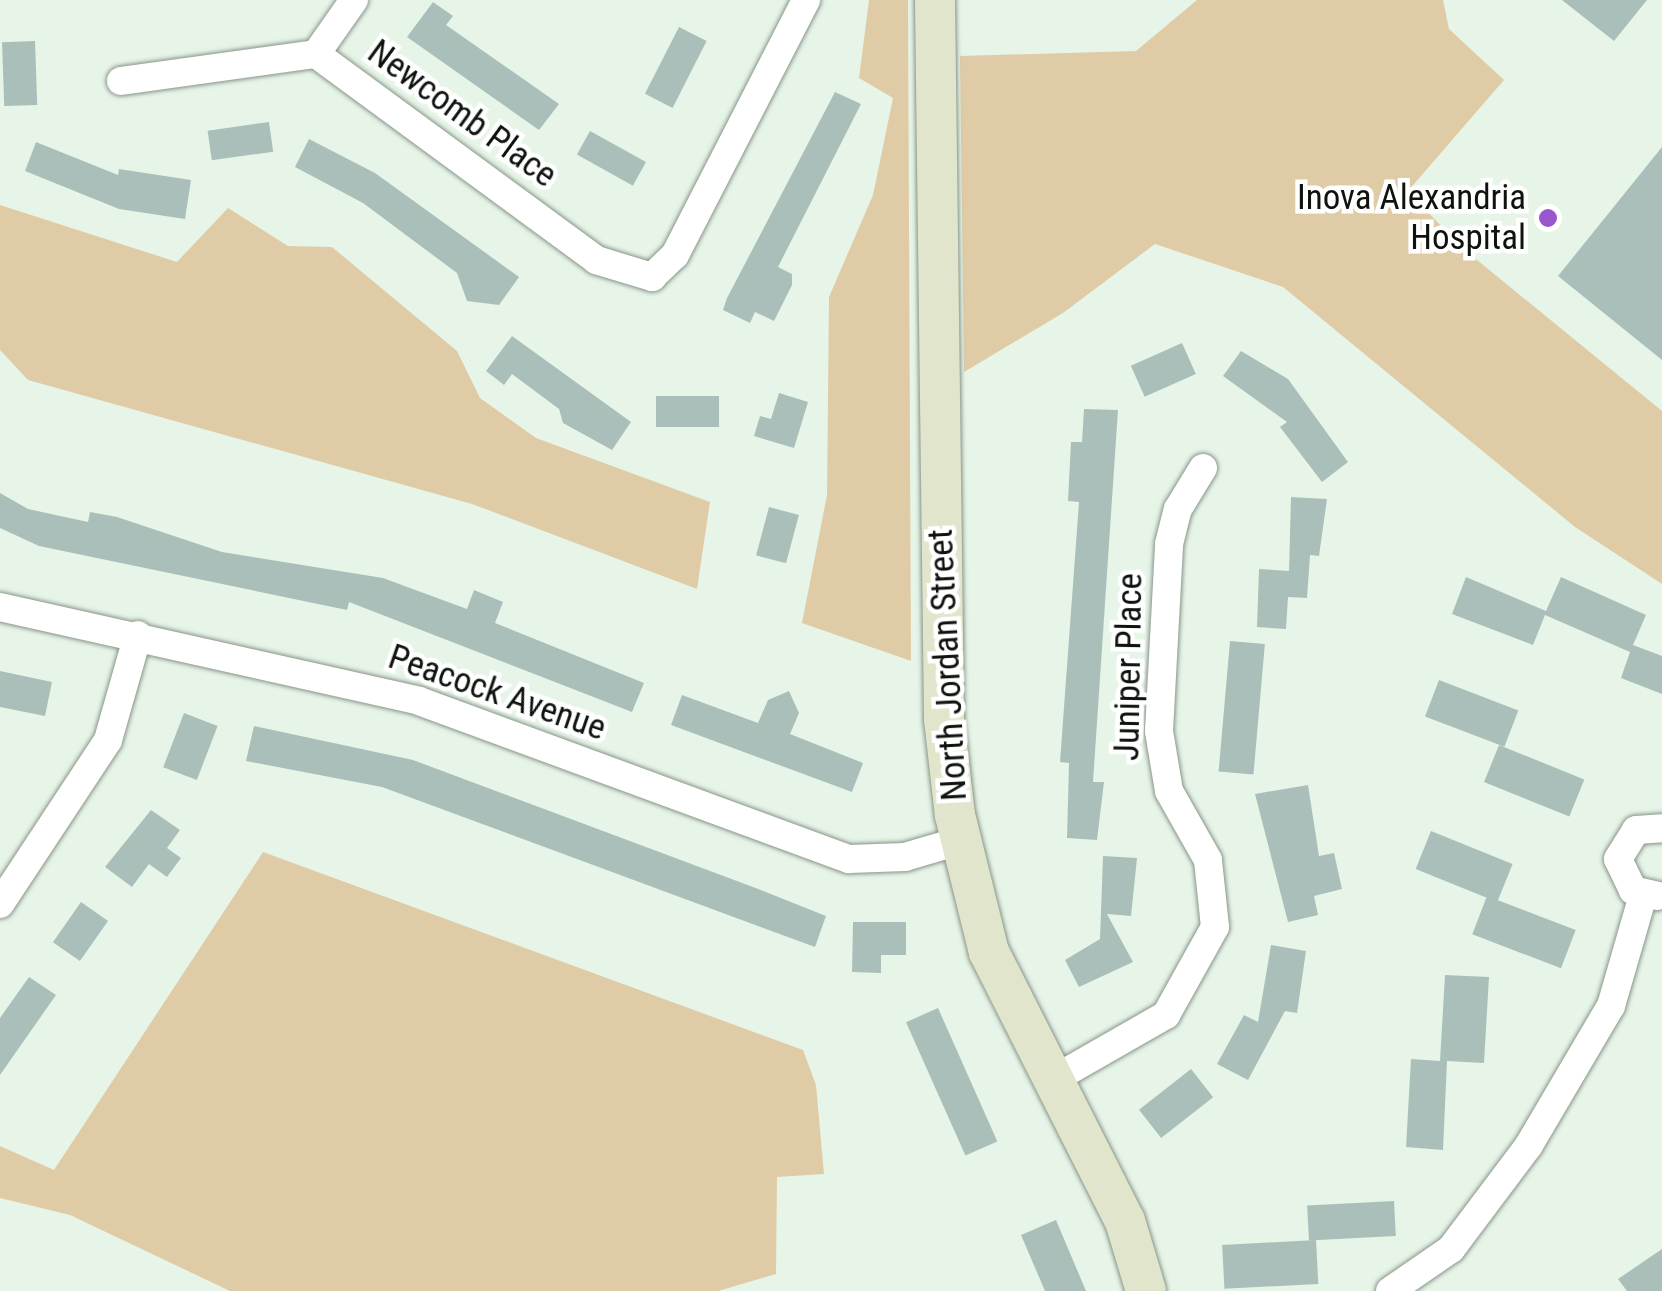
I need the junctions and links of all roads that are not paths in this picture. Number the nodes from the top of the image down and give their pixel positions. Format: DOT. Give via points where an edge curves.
graph roads {
  1 [pos="354,0"];
  2 [pos="806,0"];
  3 [pos="935,0"];
  4 [pos="316,54"];
  5 [pos="122,81"];
  6 [pos="1203,468"];
  7 [pos="0,606"];
  8 [pos="138,636"];
  9 [pos="1662,828"];
  10 [pos="959,841"];
  11 [pos="1653,895"];
  12 [pos="0,904"];
  13 [pos="1049,1082"];
  14 [pos="1146,1291"];
  15 [pos="1390,1291"];
  1 -- 4 [label="street"];
  2 -- 4 [label="street, Newcomb Place" via="675,254 652,277 628,275"];
  3 -- 10 [label="street, North Jordan Street" via="944,719"];
  4 -- 5 [label="street, Newcomb Place"];
  6 -- 13 [label="street, Juniper Place" via="1178,509 1170,544 1159,731 1169,791 1208,860 1215,928 1166,1015"];
  7 -- 8 [label="street, Peacock Avenue"];
  8 -- 10 [label="street, Peacock Avenue" via="419,701 849,859 905,858"];
  8 -- 12 [label="street" via="108,740"];
  9 -- 11 [label="street" via="1636,830 1620,848 1624,882"];
  10 -- 13 [label="street, North Jordan Street" via="990,952"];
  11 -- 15 [label="street" via="1611,1006 1548,1114 1451,1249"];
  13 -- 14 [label="street, North Jordan Street" via="1125,1221"];
}
